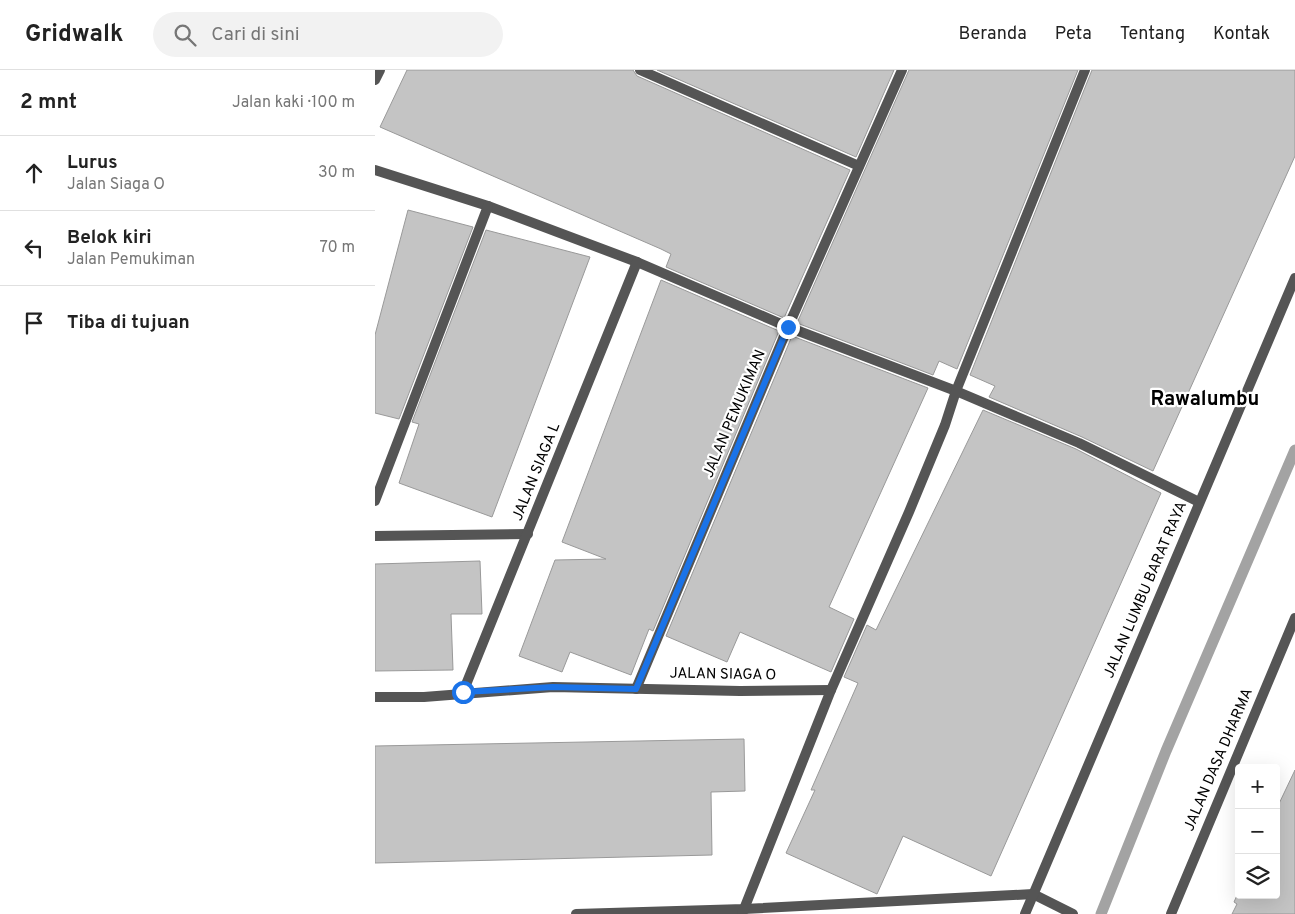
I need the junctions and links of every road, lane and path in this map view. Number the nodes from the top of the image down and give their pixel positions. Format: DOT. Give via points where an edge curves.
graph roads {
  1 [pos="379,70"];
  2 [pos="641,70"];
  3 [pos="902,70"];
  4 [pos="1085,70"];
  5 [pos="375,80"];
  6 [pos="859,166"];
  7 [pos="375,170"];
  8 [pos="488,206"];
  9 [pos="637,262"];
  10 [pos="1295,278"];
  11 [pos="788,327"];
  12 [pos="956,391"];
  13 [pos="375,501"];
  14 [pos="1199,502"];
  15 [pos="528,534"];
  16 [pos="375,536"];
  17 [pos="1295,618"];
  18 [pos="636,689"];
  19 [pos="831,690"];
  20 [pos="463,692"];
  21 [pos="375,697"];
  22 [pos="1033,894"];
  23 [pos="743,911"];
  24 [pos="1069,912"];
  25 [pos="576,914"];
  26 [pos="1025,914"];
  27 [pos="1171,914"];
  1 -- 5 [label="street"];
  2 -- 6 [label="street"];
  3 -- 6 [label="street, JALAN PEMUKIMAN"];
  4 -- 12 [label="street"];
  6 -- 11 [label="street, JALAN PEMUKIMAN"];
  7 -- 8 [label="street"];
  8 -- 9 [label="street"];
  8 -- 13 [label="street"];
  9 -- 11 [label="street"];
  9 -- 15 [label="street, JALAN SIAGA L"];
  10 -- 14 [label="street, JALAN LUMBU BARAT RAYA"];
  11 -- 12 [label="street"];
  11 -- 18 [label="street, JALAN PEMUKIMAN"];
  12 -- 14 [label="street" via="1079,443"];
  12 -- 19 [label="street" via="909,512"];
  14 -- 22 [label="street, JALAN LUMBU BARAT RAYA"];
  15 -- 16 [label="street"];
  15 -- 20 [label="street, JALAN SIAGA L"];
  17 -- 27 [label="street, JALAN DASA DHARMA"];
  18 -- 19 [label="street, JALAN SIAGA O"];
  18 -- 20 [label="street, JALAN SIAGA O" via="553,687"];
  19 -- 23 [label="street"];
  20 -- 21 [label="street, JALAN SIAGA O" via="424,697"];
  22 -- 23 [label="street"];
  22 -- 24 [label="street"];
  22 -- 26 [label="street, JALAN LUMBU BARAT RAYA"];
  23 -- 25 [label="street"];
}
